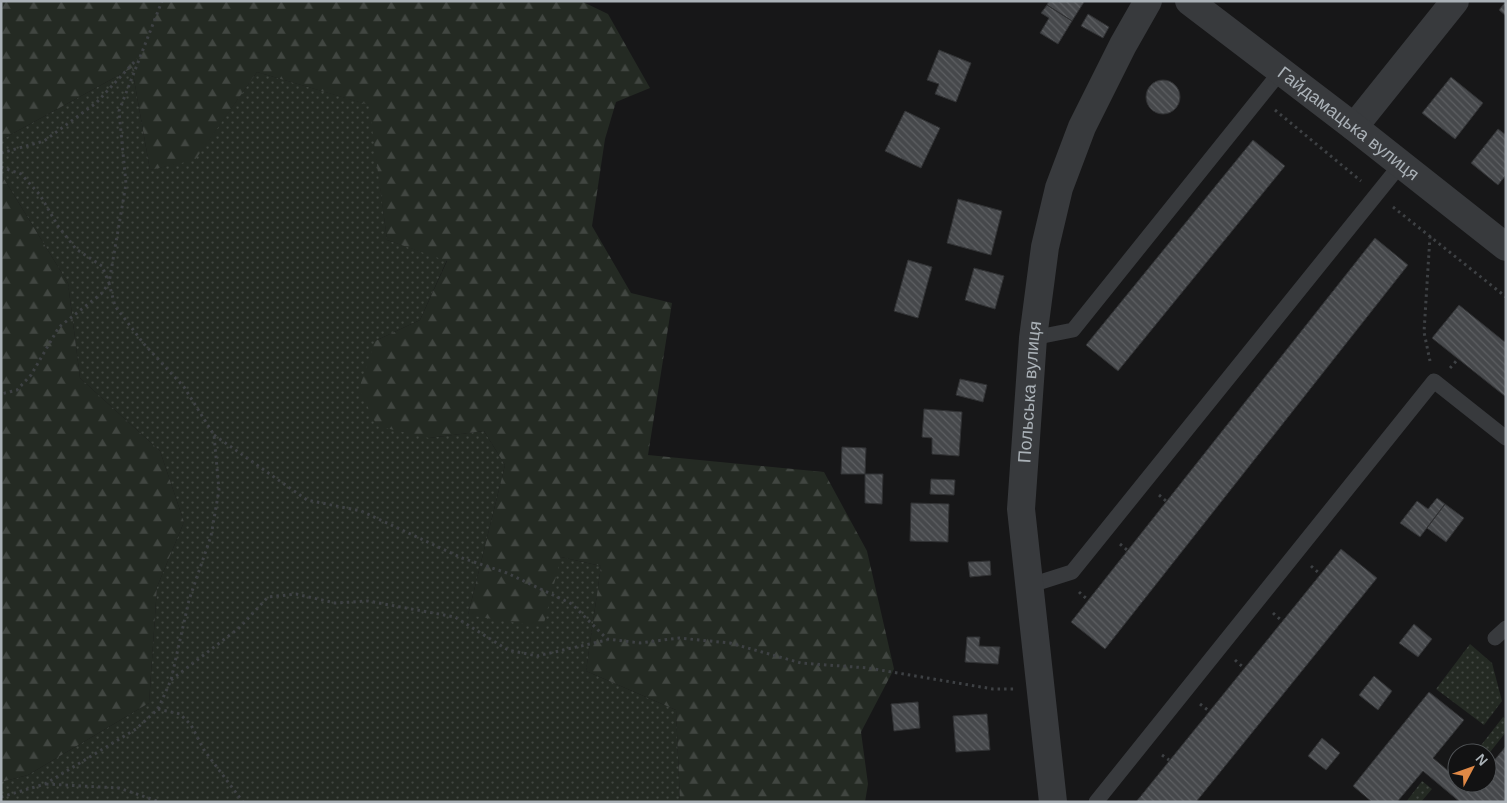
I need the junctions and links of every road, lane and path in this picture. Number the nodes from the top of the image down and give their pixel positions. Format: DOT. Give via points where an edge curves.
graph roads {
  1 [pos="162,1"];
  2 [pos="1148,1"];
  3 [pos="1189,1"];
  4 [pos="1455,1"];
  5 [pos="140,57"];
  6 [pos="1281,71"];
  7 [pos="1354,127"];
  8 [pos="1,153"];
  9 [pos="1401,164"];
  10 [pos="1,167"];
  11 [pos="1430,236"];
  12 [pos="1506,247"];
  13 [pos="110,283"];
  14 [pos="1032,338"];
  15 [pos="1434,381"];
  16 [pos="1,394"];
  17 [pos="214,435"];
  18 [pos="1506,438"];
  19 [pos="1028,586"];
  20 [pos="607,640"];
  21 [pos="171,680"];
  22 [pos="1039,688"];
  23 [pos="158,710"];
  24 [pos="46,784"];
  25 [pos="1,797"];
  26 [pos="160,802"];
  27 [pos="243,802"];
  28 [pos="1053,802"];
  29 [pos="1096,802"];
  1 -- 5 [label="path"];
  2 -- 14 [label="street, Польська вулиця" via="1082,127 1059,188"];
  3 -- 6 [label="street, Гайдамацька вулиця"];
  4 -- 7 [label="street"];
  5 -- 8 [label="path" via="96,103 44,140"];
  5 -- 13 [label="path" via="118,111 126,184"];
  6 -- 7 [label="street, Гайдамацька вулиця"];
  6 -- 14 [label="lane" via="1073,330"];
  7 -- 9 [label="street, Гайдамацька вулиця"];
  9 -- 12 [label="street, Гайдамацька вулиця"];
  9 -- 19 [label="lane" via="1072,572"];
  10 -- 13 [label="path" via="21,174 40,195 76,249 102,266"];
  11 -- 15 [label="path" via="1424,332"];
  13 -- 16 [label="path" via="59,327 31,375 17,390"];
  13 -- 17 [label="path" via="115,306 144,344 184,387"];
  14 -- 19 [label="street, Польська вулиця" via="1021,509"];
  15 -- 18 [label="lane"];
  15 -- 29 [label="lane"];
  17 -- 20 [label="path" via="307,500 361,511 572,604"];
  17 -- 21 [label="path" via="219,490 211,536 189,600"];
  19 -- 22 [label="street, Польська вулиця"];
  20 -- 21 [label="path" via="537,656 508,650 456,617 368,601 335,603 296,594 268,596 239,628"];
  20 -- 22 [label="path" via="640,643 679,638 730,643 801,663 868,668 993,689"];
  21 -- 23 [label="path"];
  22 -- 28 [label="street, Польська вулиця"];
  23 -- 24 [label="path" via="136,729"];
  23 -- 27 [label="path" via="180,714 191,725 204,750"];
  24 -- 25 [label="path"];
  24 -- 26 [label="path" via="119,788"];
}
